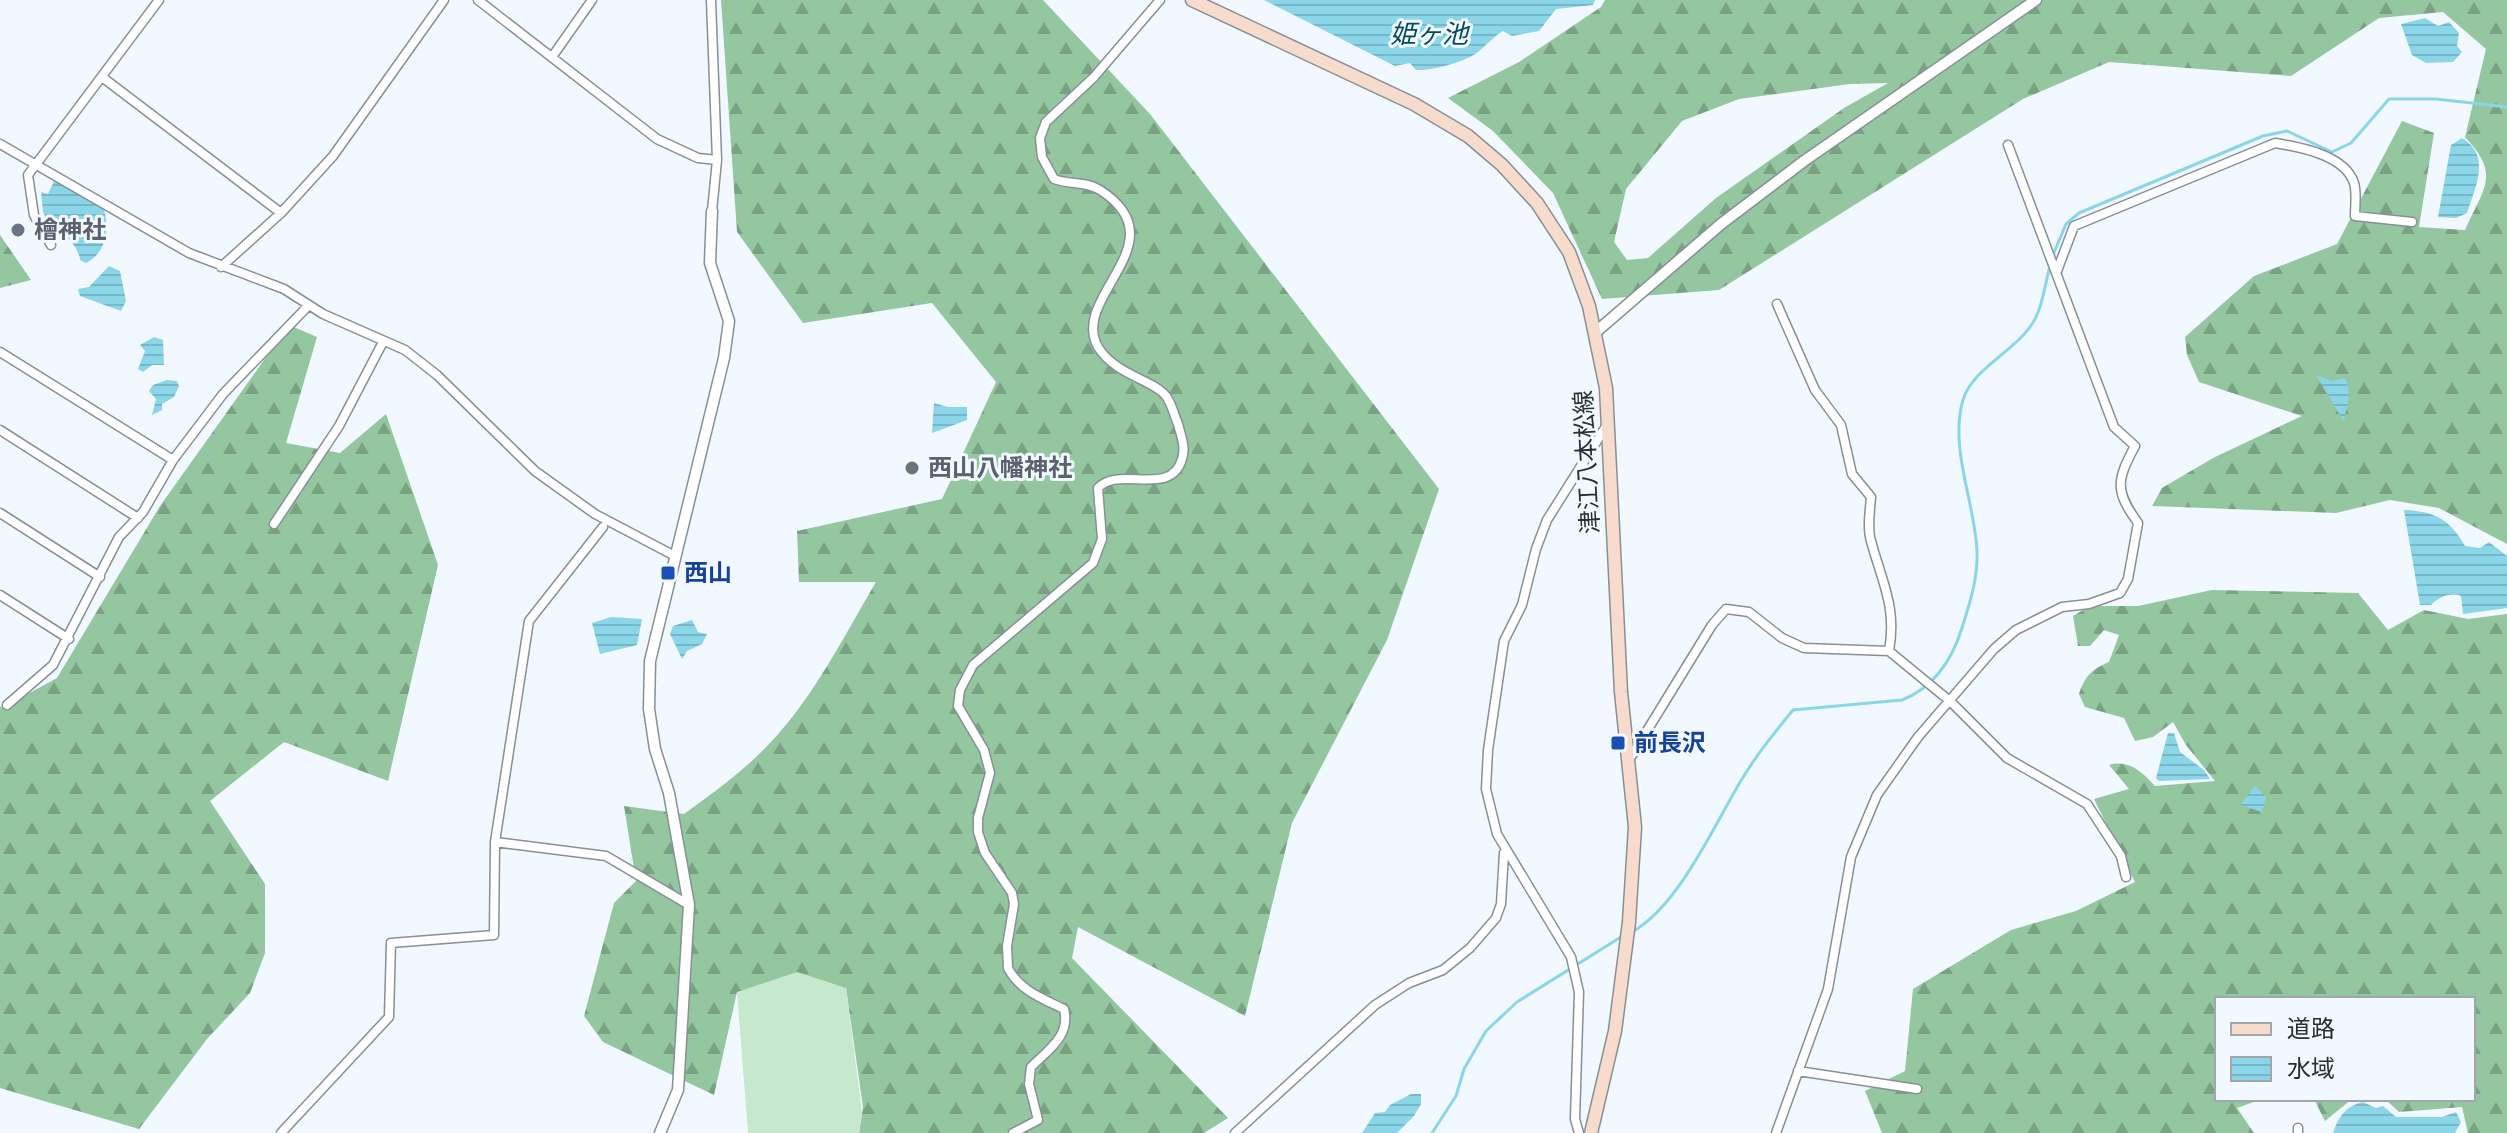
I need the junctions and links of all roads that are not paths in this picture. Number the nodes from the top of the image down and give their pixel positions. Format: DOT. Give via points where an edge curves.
graph roads {
  1 [pos="159,0"];
  2 [pos="444,0"];
  3 [pos="478,0"];
  4 [pos="592,0"];
  5 [pos="711,0"];
  6 [pos="1160,0"];
  7 [pos="1192,0"];
  8 [pos="2036,0"];
  9 [pos="552,57"];
  10 [pos="102,77"];
  11 [pos="0,144"];
  12 [pos="2008,145"];
  13 [pos="717,160"];
  14 [pos="34,165"];
  15 [pos="712,211"];
  16 [pos="281,213"];
  17 [pos="2412,222"];
  18 [pos="51,245"];
  19 [pos="221,267"];
  20 [pos="2057,272"];
  21 [pos="1777,304"];
  22 [pos="308,306"];
  23 [pos="1597,331"];
  24 [pos="383,342"];
  25 [pos="0,352"];
  26 [pos="1608,423"];
  27 [pos="0,430"];
  28 [pos="173,460"];
  29 [pos="0,513"];
  30 [pos="138,518"];
  31 [pos="274,524"];
  32 [pos="603,527"];
  33 [pos="673,555"];
  34 [pos="100,577"];
  35 [pos="0,595"];
  36 [pos="69,639"];
  37 [pos="1889,651"];
  38 [pos="1951,702"];
  39 [pos="7,705"];
  40 [pos="1629,760"];
  41 [pos="495,842"];
  42 [pos="1504,852"];
  43 [pos="2126,877"];
  44 [pos="689,905"];
  45 [pos="1798,1071"];
  46 [pos="1917,1089"];
  47 [pos="281,1133"];
  48 [pos="660,1133"];
  49 [pos="1013,1133"];
  50 [pos="1235,1133"];
  51 [pos="1579,1133"];
  52 [pos="1591,1133"];
  53 [pos="1776,1133"];
  1 -- 10 [label="street"];
  2 -- 16 [label="street" via="333,156"];
  3 -- 9 [label="street"];
  4 -- 9 [label="street"];
  5 -- 13 [label="street"];
  6 -- 49 [label="street" via="1094,77 1046,122 1040,138 1042,157 1054,179 1098,189 1130,228 1129,248 1096,314 1094,332 1098,347 1124,373 1167,397 1184,442 1183,457 1168,476 1106,480 1098,488 1102,539 1093,563 973,665 960,690 958,706 984,750 990,773 978,832 1014,904 1008,968 1033,994 1064,1009 1067,1021 1063,1036 1031,1067 1029,1084 1038,1120"];
  7 -- 23 [label="main road, 津江八本松線" via="1414,104 1468,136 1537,203 1569,252"];
  8 -- 23 [label="street" via="1804,161"];
  9 -- 13 [label="street" via="657,139 698,158"];
  10 -- 14 [label="street"];
  10 -- 16 [label="street"];
  11 -- 14 [label="street"];
  12 -- 20 [label="street"];
  13 -- 15 [label="street"];
  14 -- 18 [label="street" via="28,175 34,215"];
  14 -- 19 [label="street"];
  15 -- 33 [label="street" via="710,263 729,321 701,456"];
  16 -- 19 [label="street"];
  17 -- 20 [label="street" via="2355,216 2354,182 2337,161 2275,143 2074,226"];
  19 -- 22 [label="street" via="284,289"];
  20 -- 38 [label="street" via="2114,427 2135,446 2120,473 2121,498 2138,523 2128,579 2111,598 2062,607 2016,630"];
  21 -- 37 [label="street" via="1815,390 1841,425 1852,474 1871,497 1870,539 1894,621"];
  22 -- 24 [label="street"];
  22 -- 28 [label="street" via="223,394"];
  23 -- 26 [label="main road, 津江八本松線"];
  24 -- 31 [label="street" via="339,426"];
  24 -- 33 [label="street" via="405,350 437,375 535,471 595,514"];
  25 -- 28 [label="street"];
  26 -- 40 [label="main road, 津江八本松線"];
  26 -- 42 [label="street" via="1547,520 1522,605 1504,641 1486,789"];
  27 -- 30 [label="street"];
  28 -- 30 [label="street"];
  29 -- 34 [label="street"];
  30 -- 34 [label="street" via="119,537"];
  32 -- 41 [label="street" via="529,621"];
  33 -- 44 [label="street" via="650,661 649,709"];
  34 -- 36 [label="street"];
  35 -- 36 [label="street"];
  36 -- 39 [label="street" via="53,665"];
  37 -- 38 [label="street"];
  37 -- 40 [label="street" via="1804,648 1749,612 1726,609"];
  38 -- 43 [label="street" via="2007,758 2087,804 2121,856"];
  38 -- 45 [label="street" via="1893,769 1855,841 1831,979"];
  40 -- 52 [label="main road, 津江八本松線" via="1635,827 1629,922 1615,1031"];
  41 -- 44 [label="street" via="606,856"];
  41 -- 47 [label="street" via="494,935 391,943 389,1017"];
  42 -- 50 [label="street" via="1501,904 1470,948 1443,970 1409,983 1375,1005"];
  42 -- 51 [label="street" via="1571,957 1579,992"];
  44 -- 48 [label="street" via="678,1090"];
  45 -- 46 [label="street"];
  45 -- 53 [label="street"];
}
